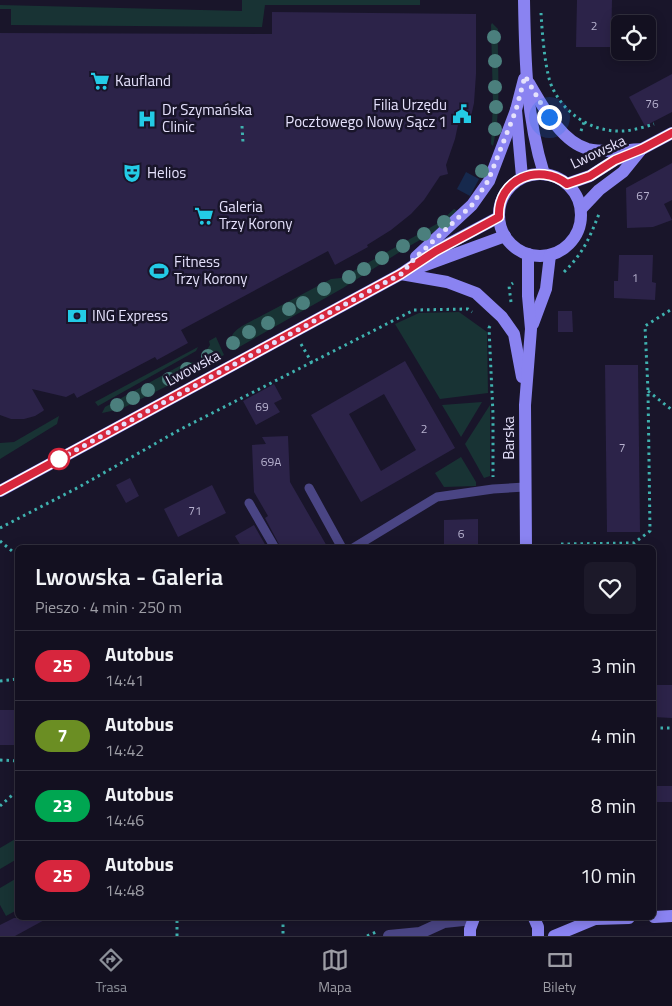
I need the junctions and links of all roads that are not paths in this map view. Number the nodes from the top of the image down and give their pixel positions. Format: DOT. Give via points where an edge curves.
graph roads {
  1 [pos="524,0"];
  2 [pos="525,76"];
  3 [pos="516,110"];
  4 [pos="672,133"];
  5 [pos="642,149"];
  6 [pos="544,174"];
  7 [pos="522,177"];
  8 [pos="567,184"];
  9 [pos="581,209"];
  10 [pos="499,217"];
  11 [pos="505,236"];
  12 [pos="528,254"];
  13 [pos="550,254"];
  14 [pos="401,274"];
  15 [pos="531,329"];
  16 [pos="525,405"];
  17 [pos="525,487"];
  18 [pos="309,488"];
  19 [pos="0,491"];
  20 [pos="249,503"];
  21 [pos="273,545"];
  22 [pos="340,545"];
  23 [pos="358,545"];
  24 [pos="526,545"];
  25 [pos="656,916"];
  26 [pos="672,916"];
  27 [pos="459,920"];
  28 [pos="473,920"];
  29 [pos="535,920"];
  30 [pos="588,920"];
  31 [pos="420,933"];
  32 [pos="389,936"];
  33 [pos="434,936"];
  34 [pos="470,936"];
  35 [pos="538,936"];
  36 [pos="554,936"];
  1 -- 2 [label="street"];
  2 -- 3 [label="street"];
  2 -- 5 [label="street" via="549,117 575,144 608,152"];
  2 -- 6 [label="street" via="537,152"];
  3 -- 7 [label="street"];
  3 -- 14 [label="street" via="492,172 472,205"];
  4 -- 5 [label="street, Lwowska"];
  5 -- 8 [label="street, Lwowska"];
  5 -- 9 [label="street, Lwowska" via="623,172"];
  6 -- 7 [label="street"];
  6 -- 8 [label="street" via="560,178"];
  7 -- 10 [label="street" via="504,194"];
  8 -- 9 [label="street" via="577,196"];
  9 -- 13 [label="street" via="577,234 569,244"];
  10 -- 11 [label="street"];
  10 -- 14 [label="street, Lwowska"];
  11 -- 12 [label="street" via="515,248"];
  11 -- 14 [label="street, Lwowska"];
  12 -- 13 [label="street"];
  12 -- 15 [label="street, Barska"];
  13 -- 15 [label="street, Barska" via="546,289"];
  14 -- 16 [label="street" via="447,282 476,293 502,316 514,334"];
  14 -- 19 [label="street, Lwowska"];
  15 -- 16 [label="street, Barska"];
  16 -- 17 [label="street, Barska"];
  17 -- 23 [label="lane" via="493,488 437,497"];
  17 -- 24 [label="street, Barska"];
  18 -- 22 [label="lane"];
  20 -- 21 [label="lane"];
  25 -- 26 [label="street"];
  27 -- 31 [label="street" via="444,922"];
  28 -- 34 [label="street"];
  29 -- 35 [label="street"];
  30 -- 36 [label="street"];
  31 -- 32 [label="street"];
  31 -- 33 [label="street"];
}
